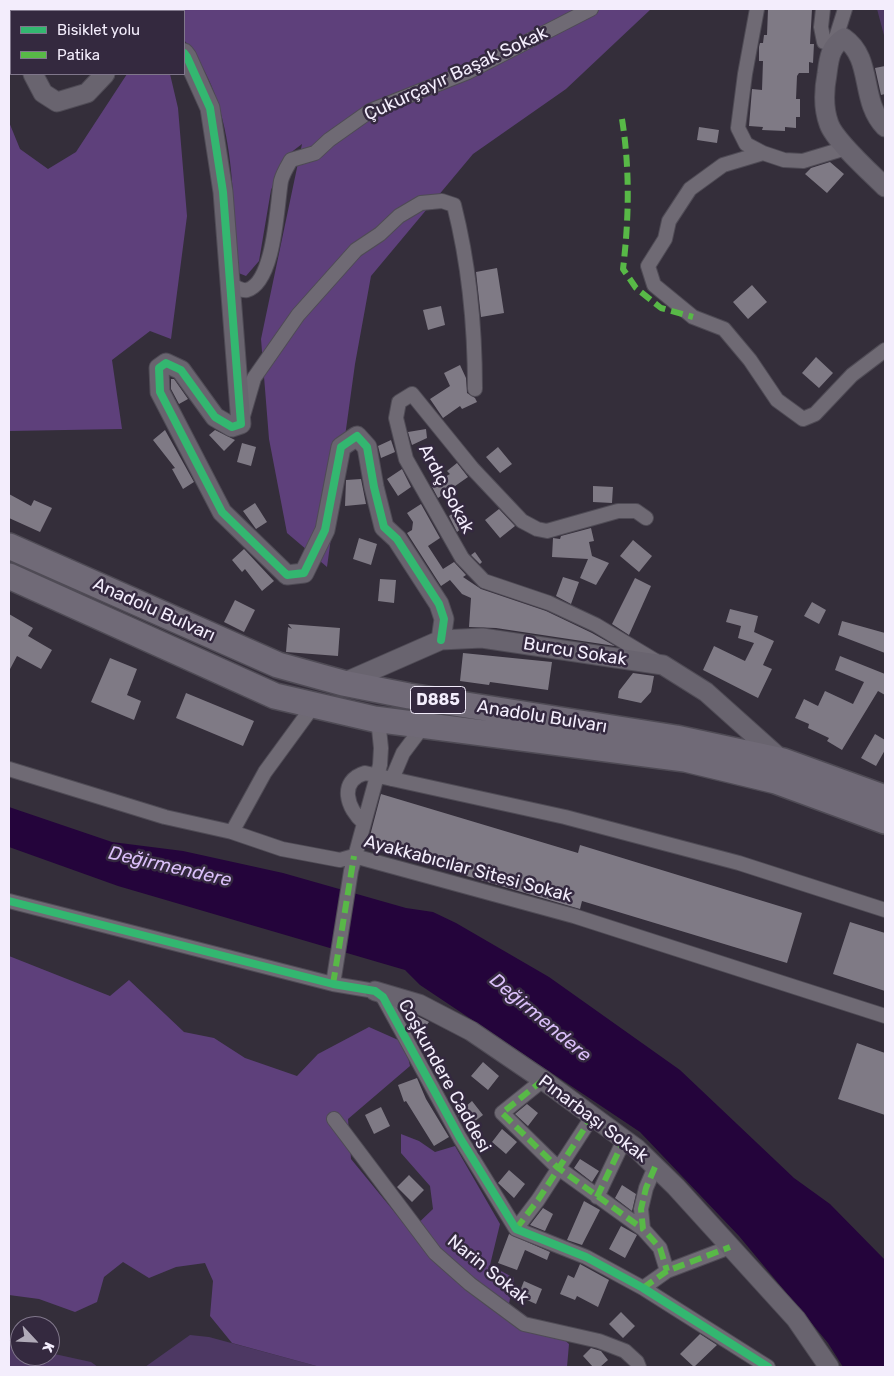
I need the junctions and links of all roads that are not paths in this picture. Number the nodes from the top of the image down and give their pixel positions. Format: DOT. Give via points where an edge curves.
graph roads {
  1 [pos="591,9"];
  2 [pos="757,9"];
  3 [pos="823,9"];
  4 [pos="845,9"];
  5 [pos="834,44"];
  6 [pos="185,54"];
  7 [pos="34,75"];
  8 [pos="105,75"];
  9 [pos="885,127"];
  10 [pos="846,148"];
  11 [pos="762,153"];
  12 [pos="885,187"];
  13 [pos="229,283"];
  14 [pos="885,351"];
  15 [pos="475,389"];
  16 [pos="240,424"];
  17 [pos="646,518"];
  18 [pos="9,546"];
  19 [pos="9,576"];
  20 [pos="441,640"];
  21 [pos="664,665"];
  22 [pos="343,683"];
  23 [pos="314,705"];
  24 [pos="378,719"];
  25 [pos="424,725"];
  26 [pos="783,761"];
  27 [pos="9,769"];
  28 [pos="377,776"];
  29 [pos="392,779"];
  30 [pos="885,798"];
  31 [pos="885,821"];
  32 [pos="364,823"];
  33 [pos="232,832"];
  34 [pos="354,856"];
  35 [pos="9,901"];
  36 [pos="885,910"];
  37 [pos="334,979"];
  38 [pos="375,991"];
  39 [pos="885,1016"];
  40 [pos="543,1080"];
  41 [pos="592,1117"];
  42 [pos="334,1119"];
  43 [pos="624,1140"];
  44 [pos="655,1166"];
  45 [pos="557,1168"];
  46 [pos="597,1196"];
  47 [pos="643,1228"];
  48 [pos="516,1229"];
  49 [pos="730,1247"];
  50 [pos="667,1271"];
  51 [pos="643,1288"];
  52 [pos="639,1367"];
  53 [pos="765,1367"];
  54 [pos="829,1367"];
  1 -- 13 [label="street, Çukurçayır Başak Sokak" via="468,72 370,111 315,153 291,160 281,180 278,218 263,272 247,290"];
  2 -- 11 [label="street" via="744,74 738,128 746,144"];
  3 -- 5 [label="street" via="821,27 824,42"];
  4 -- 5 [label="street"];
  5 -- 9 [label="street" via="844,38 854,45 862,63 869,102"];
  5 -- 10 [label="street" via="828,60 824,93 829,125"];
  6 -- 13 [label="street" via="210,108 223,192"];
  7 -- 8 [label="street" via="43,93 57,102 87,93"];
  10 -- 11 [label="street" via="802,161 784,160"];
  10 -- 12 [label="street"];
  11 -- 14 [label="street" via="723,165 690,189 669,221 665,239 648,266 654,285 693,317 724,329 777,400 803,419 815,414 852,375"];
  13 -- 16 [label="street"];
  15 -- 16 [label="street" via="475,355 464,252 454,205 442,201 421,203 356,250 298,315 254,378"];
  16 -- 20 [label="street" via="232,427 215,417 181,370 166,363 159,368 160,392 222,512 287,576 304,573 325,530 341,446 357,436 368,447 384,526 439,604 444,619"];
  17 -- 21 [label="street, Ardıç Sokak" via="636,511 618,511 547,531 537,529 522,521 472,468 412,394 399,402 396,418 406,459 462,558 484,581 550,603 596,625"];
  18 -- 22 [label="highway, Anadolu Bulvarı / D885" via="278,665"];
  19 -- 23 [label="highway, Anadolu Bulvarı / D885" via="275,696"];
  20 -- 21 [label="street, Burcu Sokak" via="482,638"];
  20 -- 22 [label="street, Burcu Sokak"];
  21 -- 26 [label="street, Burcu Sokak" via="706,692"];
  22 -- 26 [label="highway, Anadolu Bulvarı / D885" via="676,738"];
  23 -- 24 [label="highway, Anadolu Bulvarı / D885"];
  23 -- 33 [label="street" via="265,772"];
  24 -- 25 [label="highway, Anadolu Bulvarı / D885"];
  24 -- 28 [label="street" via="381,748"];
  25 -- 29 [label="street" via="403,753"];
  25 -- 31 [label="highway, Anadolu Bulvarı / D885" via="685,759 776,782"];
  26 -- 30 [label="highway, Anadolu Bulvarı / D885"];
  27 -- 33 [label="street, Ayakkabıcılar Sitesi Sokak" via="165,816"];
  28 -- 29 [label="street"];
  28 -- 32 [label="street"];
  28 -- 32 [label="street" via="357,775 346,796 353,815"];
  29 -- 36 [label="street" via="564,817 739,863"];
  32 -- 34 [label="street"];
  33 -- 34 [label="street, Ayakkabıcılar Sitesi Sokak" via="282,849 319,857 340,860"];
  34 -- 37 [label="street"];
  34 -- 39 [label="street, Ayakkabıcılar Sitesi Sokak" via="574,916"];
  35 -- 37 [label="street, Coşkundere Caddesi"];
  37 -- 38 [label="street, Coşkundere Caddesi"];
  38 -- 40 [label="street, Pınarbaşı Sokak" via="419,1004 445,1017"];
  38 -- 48 [label="street, Coşkundere Caddesi" via="389,1005 424,1074"];
  40 -- 41 [label="street, Pınarbaşı Sokak"];
  40 -- 45 [label="street" via="502,1113"];
  41 -- 43 [label="street, Pınarbaşı Sokak"];
  41 -- 45 [label="street"];
  42 -- 52 [label="street, Narin Sokak" via="435,1254 470,1284 524,1324 599,1341 625,1351"];
  43 -- 44 [label="street, Pınarbaşı Sokak"];
  43 -- 46 [label="street"];
  44 -- 47 [label="street" via="641,1209"];
  44 -- 49 [label="street, Pınarbaşı Sokak"];
  45 -- 46 [label="street"];
  45 -- 48 [label="street"];
  46 -- 47 [label="street"];
  47 -- 50 [label="street" via="660,1248"];
  48 -- 51 [label="street" via="586,1257"];
  49 -- 50 [label="street"];
  49 -- 54 [label="street, Pınarbaşı Sokak" via="796,1319"];
  50 -- 51 [label="street"];
  51 -- 53 [label="street"];
}
